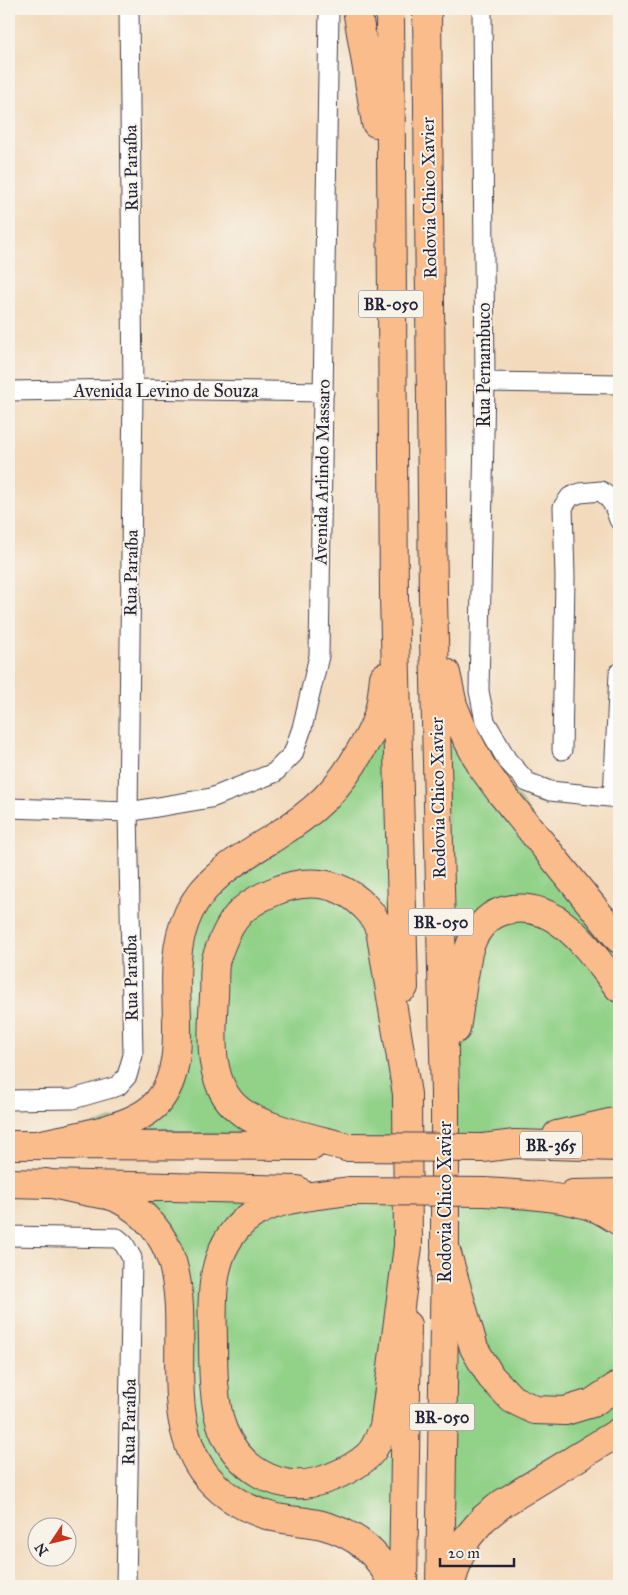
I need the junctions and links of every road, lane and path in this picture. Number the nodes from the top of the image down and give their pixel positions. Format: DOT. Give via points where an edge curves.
graph roads {
  1 [pos="129,9"];
  2 [pos="329,9"];
  3 [pos="358,9"];
  4 [pos="390,9"];
  5 [pos="427,9"];
  6 [pos="482,9"];
  7 [pos="390,213"];
  8 [pos="485,382"];
  9 [pos="619,384"];
  10 [pos="133,389"];
  11 [pos="9,390"];
  12 [pos="324,392"];
  13 [pos="619,520"];
  14 [pos="394,598"];
  15 [pos="433,598"];
  16 [pos="619,673"];
  17 [pos="562,750"];
  18 [pos="616,798"];
  19 [pos="9,808"];
  20 [pos="128,812"];
  21 [pos="619,940"];
  22 [pos="619,988"];
  23 [pos="406,1094"];
  24 [pos="445,1094"];
  25 [pos="9,1100"];
  26 [pos="619,1121"];
  27 [pos="515,1144"];
  28 [pos="9,1145"];
  29 [pos="37,1145"];
  30 [pos="346,1147"];
  31 [pos="619,1147"];
  32 [pos="9,1183"];
  33 [pos="46,1183"];
  34 [pos="349,1191"];
  35 [pos="619,1193"];
  36 [pos="519,1194"];
  37 [pos="619,1221"];
  38 [pos="9,1236"];
  39 [pos="408,1246"];
  40 [pos="445,1247"];
  41 [pos="619,1385"];
  42 [pos="619,1432"];
  43 [pos="126,1586"];
  44 [pos="393,1586"];
  45 [pos="403,1586"];
  46 [pos="440,1586"];
  47 [pos="450,1586"];
  1 -- 10 [label="street, Rua Paraíba"];
  2 -- 12 [label="street, Avenida Arlindo Massaro"];
  3 -- 7 [label="main road"];
  4 -- 7 [label="main road, BR-050"];
  5 -- 15 [label="main road, Rodovia Chico Xavier / BR-050"];
  6 -- 8 [label="street, Rua Pernambuco"];
  7 -- 14 [label="main road, BR-050"];
  8 -- 9 [label="street"];
  8 -- 18 [label="street, Rua Pernambuco" via="479,692 485,721 507,760 527,782 550,791"];
  10 -- 11 [label="street, Avenida Levino de Souza"];
  10 -- 12 [label="street, Avenida Levino de Souza"];
  10 -- 20 [label="street, Rua Paraíba"];
  12 -- 20 [label="street, Avenida Arlindo Massaro" via="320,656 293,754 274,773 210,798"];
  13 -- 17 [label="street" via="612,502 601,491 570,497 563,507"];
  14 -- 23 [label="main road"];
  14 -- 29 [label="main road" via="380,708 354,762 334,790 310,813 218,874 189,912 176,961 176,1044 174,1070 167,1088 157,1103 125,1124"];
  15 -- 21 [label="main road" via="453,705 466,737 501,793"];
  15 -- 24 [label="main road, Rodovia Chico Xavier / BR-050"];
  16 -- 18 [label="street"];
  19 -- 20 [label="street, Avenida Arlindo Massaro"];
  20 -- 25 [label="street, Rua Paraíba" via="133,1055 127,1076 118,1086 72,1098"];
  22 -- 24 [label="main road" via="572,931 559,921 530,909 514,908 498,913 484,922 469,950"];
  23 -- 30 [label="main road" via="380,930 370,911 331,885 305,882 259,898 238,914 216,960 212,1036 218,1079 238,1110 254,1120"];
  23 -- 39 [label="main road"];
  24 -- 40 [label="main road, Rodovia Chico Xavier / BR-050"];
  26 -- 27 [label="main road"];
  27 -- 30 [label="main road, BR-365, bridge" via="483,1148"];
  27 -- 31 [label="main road, BR-365"];
  28 -- 29 [label="main road"];
  29 -- 30 [label="main road"];
  32 -- 33 [label="main road"];
  33 -- 34 [label="main road"];
  33 -- 44 [label="main road" via="115,1197 136,1210 165,1244 174,1264 178,1290 184,1426 191,1448 211,1480 232,1500 252,1510 323,1526 364,1544 377,1556"];
  34 -- 36 [label="main road, bridge"];
  34 -- 39 [label="main road" via="283,1201 263,1208 231,1234 214,1273 213,1355 217,1405 223,1430 247,1465 264,1477 304,1485 327,1479 371,1452 384,1428"];
  35 -- 36 [label="main road"];
  36 -- 37 [label="main road" via="578,1202 597,1208"];
  38 -- 43 [label="street, Rua Paraíba" via="117,1238 132,1258"];
  39 -- 45 [label="main road"];
  40 -- 41 [label="main road" via="474,1348 491,1377 512,1399 535,1410 565,1411 592,1404"];
  40 -- 46 [label="main road, Rodovia Chico Xavier / BR-050"];
  42 -- 47 [label="main road" via="503,1503 483,1519 467,1538"];
}
